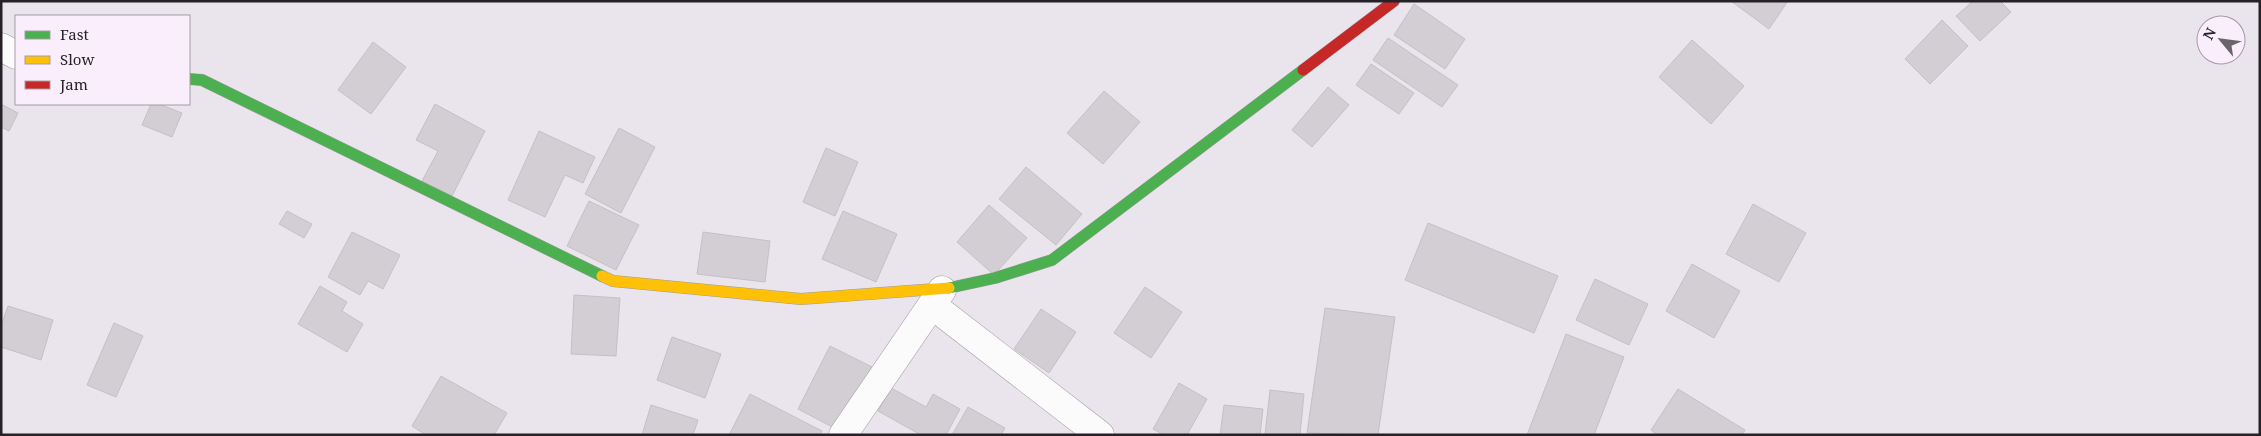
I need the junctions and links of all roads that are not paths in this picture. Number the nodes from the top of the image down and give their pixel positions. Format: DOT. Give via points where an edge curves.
graph roads {
  1 [pos="1394,1"];
  2 [pos="1,47"];
  3 [pos="15,54"];
  4 [pos="190,79"];
  5 [pos="937,297"];
  6 [pos="843,435"];
  7 [pos="1100,435"];
  1 -- 5 [label="street" via="1052,260"];
  2 -- 3 [label="street"];
  4 -- 5 [label="street" via="202,80 614,281 801,299"];
  5 -- 6 [label="street"];
  5 -- 7 [label="street"];
}
